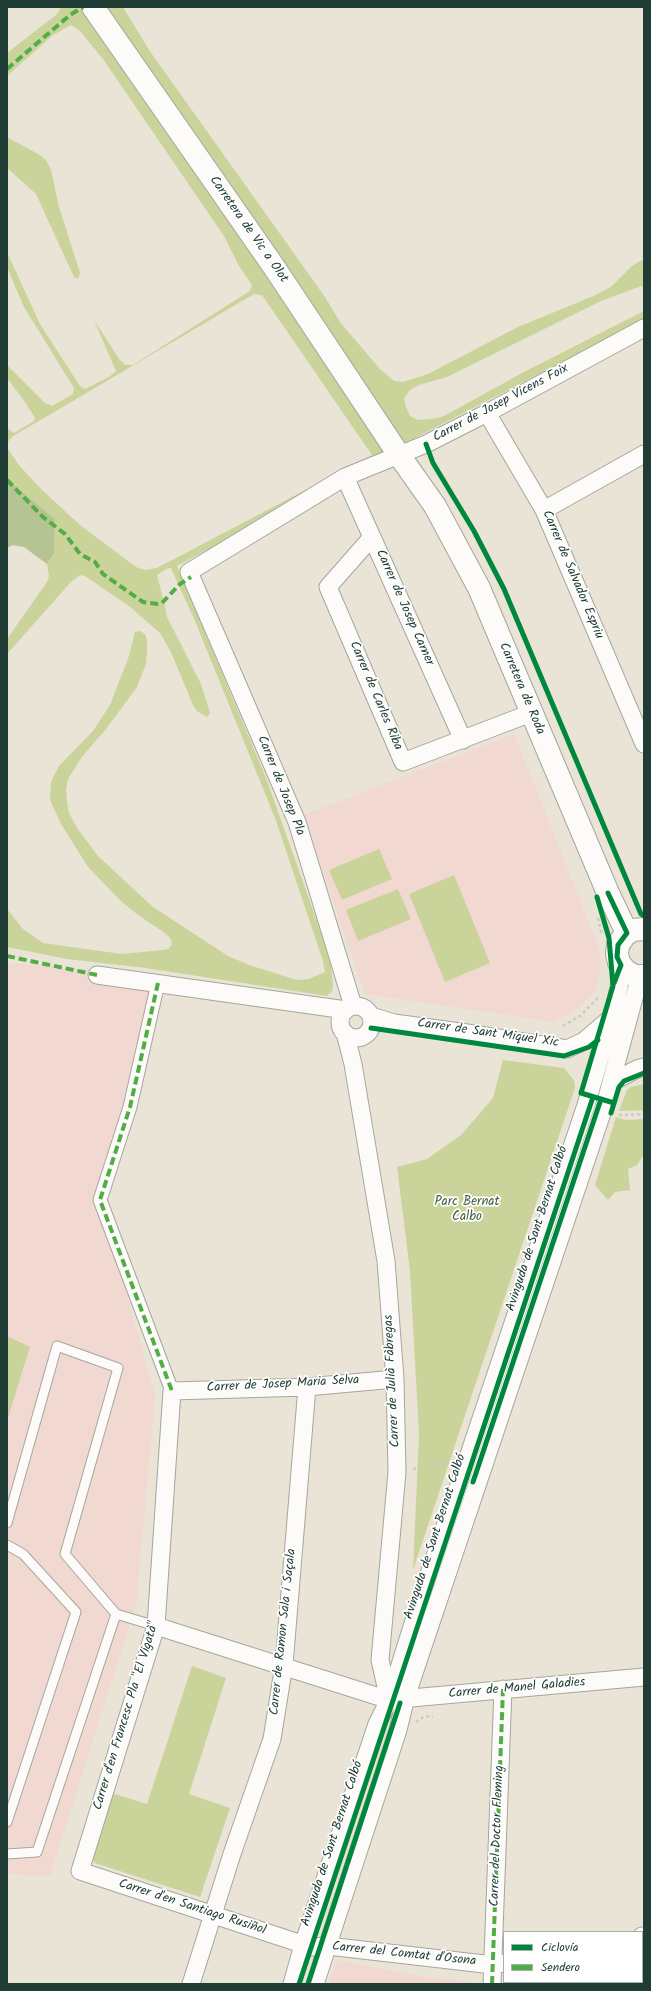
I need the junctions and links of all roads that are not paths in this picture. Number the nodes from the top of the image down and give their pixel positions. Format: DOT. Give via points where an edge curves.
graph roads {
  1 [pos="93,7"];
  2 [pos="644,328"];
  3 [pos="487,413"];
  4 [pos="399,455"];
  5 [pos="642,461"];
  6 [pos="345,477"];
  7 [pos="544,510"];
  8 [pos="372,537"];
  9 [pos="189,572"];
  10 [pos="531,713"];
  11 [pos="463,740"];
  12 [pos="644,744"];
  13 [pos="621,935"];
  14 [pos="621,966"];
  15 [pos="97,975"];
  16 [pos="643,976"];
  17 [pos="158,983"];
  18 [pos="313,1006"];
  19 [pos="349,1008"];
  20 [pos="371,1016"];
  21 [pos="612,1017"];
  22 [pos="343,1029"];
  23 [pos="367,1033"];
  24 [pos="353,1064"];
  25 [pos="644,1067"];
  26 [pos="612,1082"];
  27 [pos="395,1379"];
  28 [pos="307,1387"];
  29 [pos="172,1391"];
  30 [pos="7,1522"];
  31 [pos="7,1545"];
  32 [pos="116,1614"];
  33 [pos="156,1626"];
  34 [pos="284,1665"];
  35 [pos="644,1677"];
  36 [pos="503,1689"];
  37 [pos="406,1697"];
  38 [pos="389,1700"];
  39 [pos="7,1822"];
  40 [pos="7,1854"];
  41 [pos="80,1871"];
  42 [pos="213,1916"];
  43 [pos="303,1945"];
  44 [pos="328,1946"];
  45 [pos="499,1964"];
  46 [pos="191,1984"];
  47 [pos="292,1984"];
  48 [pos="315,1984"];
  49 [pos="492,1984"];
  1 -- 4 [label="street, Carretera de Vic a Olot" via="274,267"];
  2 -- 3 [label="street, Carrer de Josep Vicens Foix"];
  3 -- 4 [label="street, Carrer de Josep Vicens Foix"];
  3 -- 7 [label="street, Carrer de Salvador Espriu"];
  4 -- 6 [label="street, Carrer de Josep Vicens Foix"];
  4 -- 10 [label="street, Carretera de Roda" via="435,506 478,588"];
  5 -- 7 [label="street"];
  6 -- 8 [label="street, Carrer de Josep Carner"];
  6 -- 9 [label="street, Carrer de Josep Vicens Foix"];
  7 -- 12 [label="street, Carrer de Salvador Espriu"];
  8 -- 11 [label="street, Carrer de Josep Carner"];
  8 -- 11 [label="street, Carrer de Carles Riba" via="328,587 403,762"];
  9 -- 19 [label="street, Carrer de Josep Pla" via="297,822"];
  10 -- 11 [label="street, Carrer de Carles Riba"];
  10 -- 13 [label="street, Carretera de Roda" via="608,893"];
  13 -- 14 [label="street" via="617,948"];
  14 -- 16 [label="street" via="630,974"];
  14 -- 21 [label="street, Avinguda de Sant Bernat Calbó"];
  15 -- 17 [label="street"];
  16 -- 26 [label="street, Avinguda de Sant Bernat Calbó"];
  17 -- 18 [label="street"];
  17 -- 29 [label="street" via="130,1107 100,1200"];
  18 -- 19 [label="street"];
  18 -- 22 [label="street"];
  19 -- 20 [label="street" via="364,1008"];
  19 -- 22 [label="street" via="341,1017"];
  20 -- 21 [label="street, Carrer de Sant Miquel Xic" via="394,1023 563,1049 584,1041"];
  20 -- 23 [label="street" via="371,1028"];
  21 -- 38 [label="street, Avinguda de Sant Bernat Calbó" via="586,1104"];
  22 -- 23 [label="street" via="356,1038"];
  22 -- 24 [label="street, Carrer de Julià Fàbregas"];
  23 -- 24 [label="street"];
  24 -- 27 [label="street, Carrer de Julià Fàbregas" via="386,1261"];
  25 -- 26 [label="street"];
  26 -- 37 [label="street, Avinguda de Sant Bernat Calbó"];
  27 -- 28 [label="street, Carrer de Josep Maria Selva"];
  27 -- 38 [label="street, Carrer de Julià Fàbregas" via="397,1472 380,1660"];
  28 -- 29 [label="street, Carrer de Josep Maria Selva"];
  28 -- 34 [label="street, Carrer de Ramon Sala i Saçala"];
  29 -- 33 [label="street, Carrer d'en Francesc Pla \"El Vigatà\""];
  30 -- 32 [label="lane" via="58,1346 118,1368 65,1554"];
  31 -- 39 [label="lane" via="23,1554 76,1612"];
  32 -- 33 [label="lane"];
  32 -- 40 [label="lane" via="37,1852"];
  33 -- 34 [label="street"];
  33 -- 41 [label="street, Carrer d'en Francesc Pla \"El Vigatà\""];
  34 -- 38 [label="street"];
  34 -- 42 [label="street, Carrer de Ramon Sala i Saçala" via="272,1739"];
  35 -- 36 [label="street, Carrer de Manel Galadies"];
  36 -- 37 [label="street, Carrer de Manel Galadies"];
  36 -- 45 [label="street, Carrer del Doctor Fleming"];
  37 -- 38 [label="street, Carrer de Manel Galadies"];
  37 -- 44 [label="street, Avinguda de Sant Bernat Calbó" via="398,1730"];
  38 -- 43 [label="street, Avinguda de Sant Bernat Calbó" via="377,1724"];
  41 -- 42 [label="street, Carrer d'en Santiago Rusiñol"];
  42 -- 43 [label="street, Carrer d'en Santiago Rusiñol"];
  42 -- 46 [label="street, Carrer de Ramon Sala i Saçala"];
  43 -- 44 [label="street, Carrer del Comtat d'Osona"];
  43 -- 47 [label="street, Avinguda de Sant Bernat Calbó"];
  44 -- 45 [label="street, Carrer del Comtat d'Osona"];
  44 -- 48 [label="street, Avinguda de Sant Bernat Calbó"];
  45 -- 49 [label="street, Carrer del Doctor Fleming"];
}
